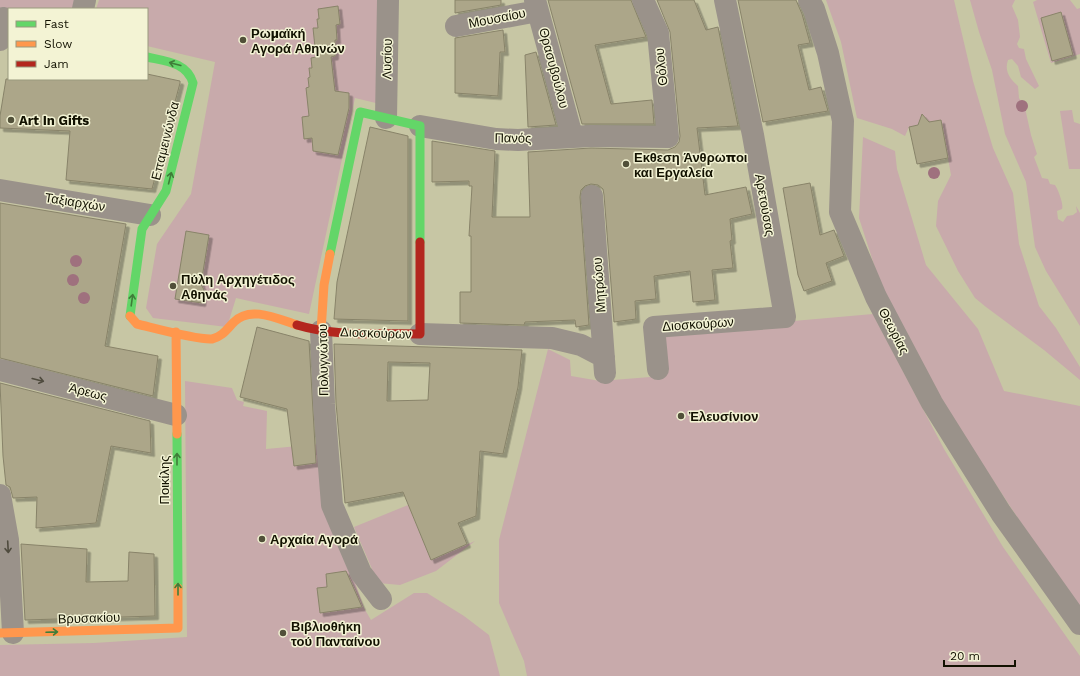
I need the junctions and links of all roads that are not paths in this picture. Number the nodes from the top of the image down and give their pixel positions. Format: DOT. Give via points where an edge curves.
graph roads {
  1 [pos="388,0"];
  2 [pos="644,0"];
  3 [pos="725,0"];
  4 [pos="809,0"];
  5 [pos="537,5"];
  6 [pos="4,18"];
  7 [pos="456,26"];
  8 [pos="0,40"];
  9 [pos="148,57"];
  10 [pos="360,112"];
  11 [pos="386,118"];
  12 [pos="420,126"];
  13 [pos="572,136"];
  14 [pos="668,137"];
  15 [pos="0,190"];
  16 [pos="592,196"];
  17 [pos="150,215"];
  18 [pos="785,317"];
  19 [pos="321,331"];
  20 [pos="176,332"];
  21 [pos="420,334"];
  22 [pos="605,365"];
  23 [pos="658,369"];
  24 [pos="0,370"];
  25 [pos="176,415"];
  26 [pos="0,495"];
  27 [pos="381,598"];
  28 [pos="1080,624"];
  29 [pos="178,628"];
  30 [pos="6,633"];
  1 -- 11 [label="street, Λυσίου"];
  2 -- 14 [label="street, Θόλου" via="658,33"];
  3 -- 18 [label="street, Αρετούσας" via="753,135"];
  4 -- 28 [label="street, Θεωρίας" via="828,53 843,121 840,212 876,297 932,403 1001,513"];
  5 -- 7 [label="street, Μουσαίου"];
  5 -- 13 [label="street, Θρασυβούλου"];
  6 -- 8 [label="street"];
  17 -- 9 [label="street, Επαμεινώνδα, one-way" via="166,191 193,83 187,68"];
  10 -- 11 [label="street, Πανός"];
  10 -- 19 [label="street, Πολυγνώτου" via="324,286"];
  11 -- 12 [label="street, Πανός"];
  12 -- 13 [label="street, Πανός" via="496,139"];
  12 -- 21 [label="street, Διοσκούρων"];
  13 -- 14 [label="street, Πανός"];
  15 -- 17 [label="street, Ταξιαρχών"];
  16 -- 22 [label="street, Μητρώου"];
  20 -- 17 [label="street, Επαμεινώνδα, one-way" via="137,324 130,316 142,229"];
  18 -- 23 [label="street, Διοσκούρων" via="654,327"];
  19 -- 20 [label="street, Διοσκούρων" via="250,314 236,319 226,333 216,339"];
  19 -- 21 [label="street, Διοσκούρων"];
  19 -- 27 [label="street, Πολυγνώτου" via="332,505 361,573"];
  20 -- 25 [label="street, Ποικίλης"];
  21 -- 22 [label="street, Διοσκούρων" via="552,338 580,345"];
  24 -- 25 [label="street, Άρεως, one-way"];
  29 -- 25 [label="street, Ποικίλης, one-way"];
  26 -- 30 [label="street, one-way" via="8,540"];
  30 -- 29 [label="street, Βρυσακίου, one-way"];
}
